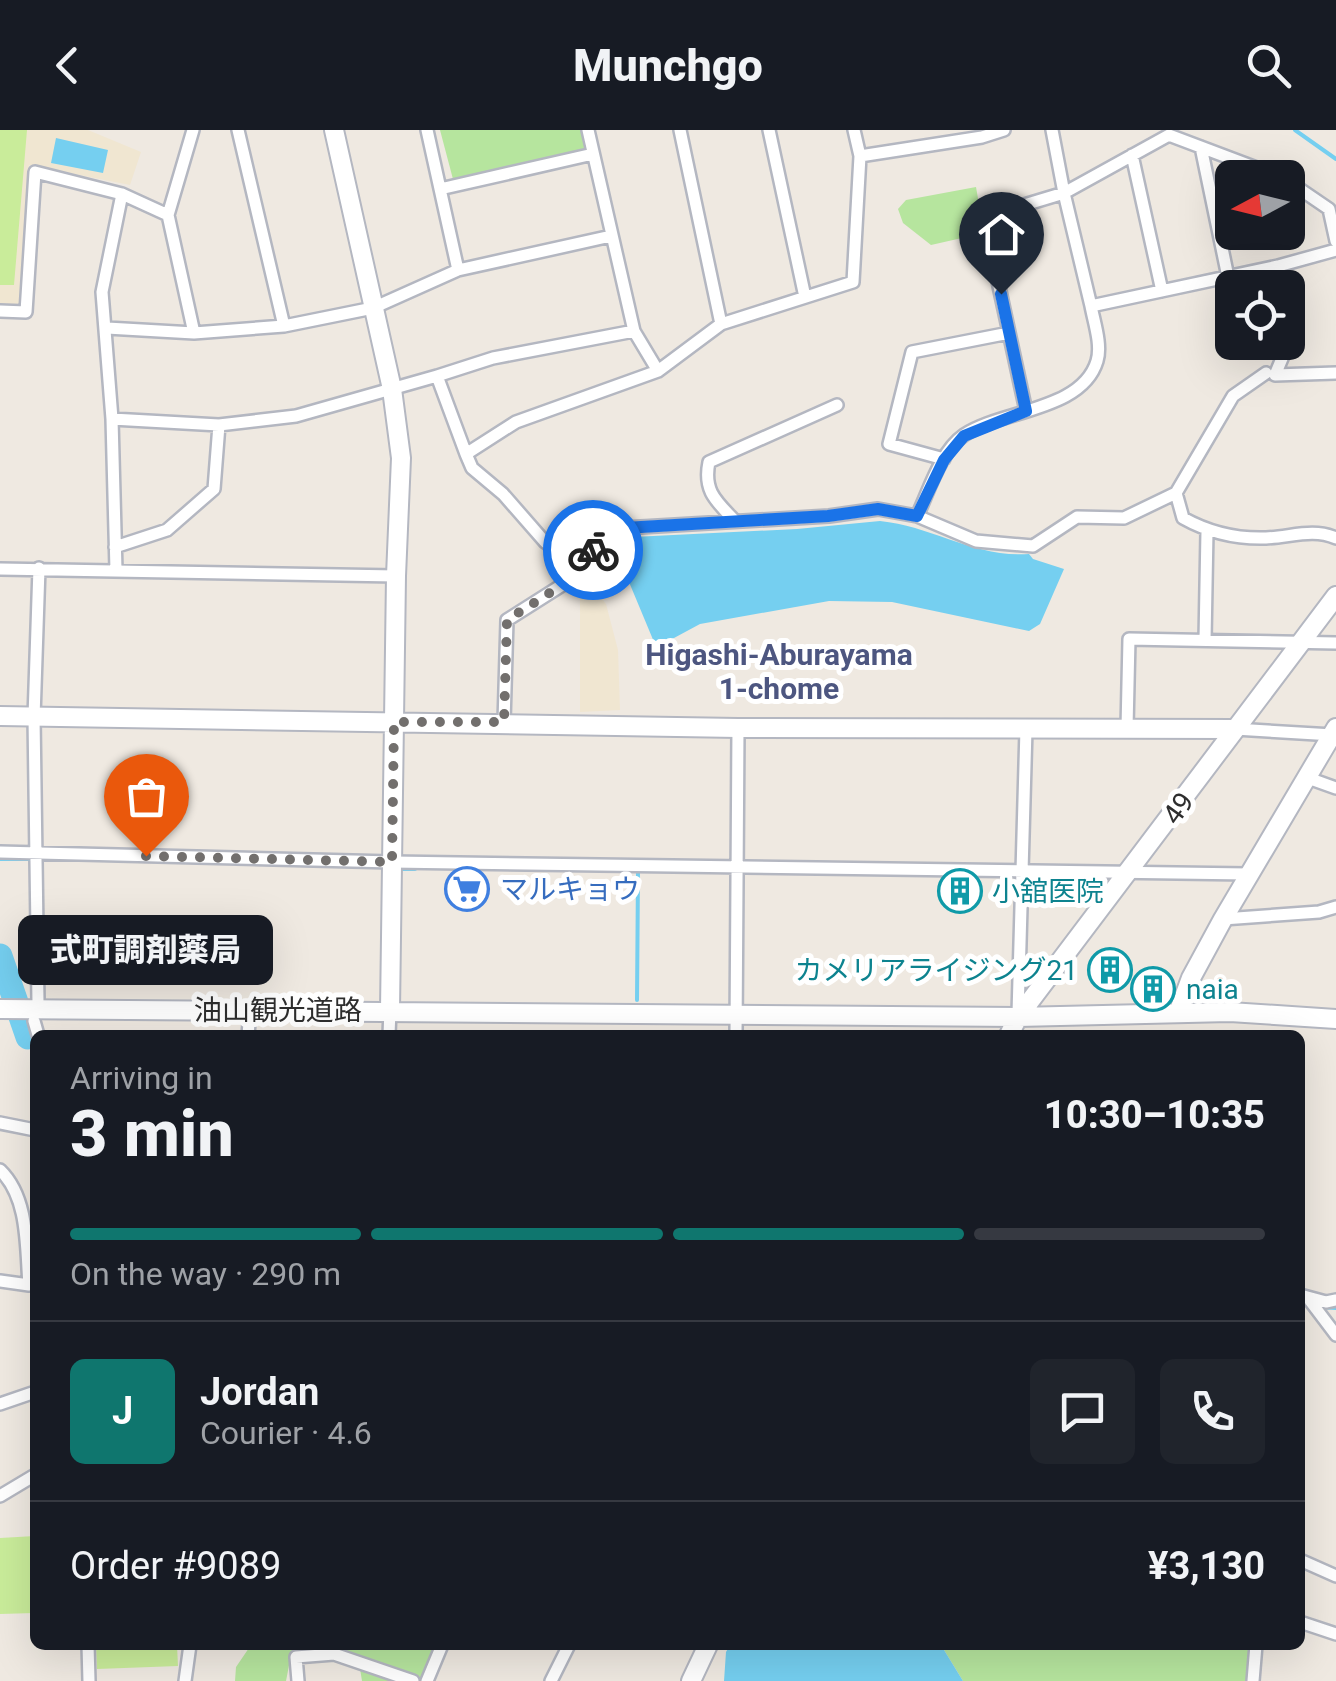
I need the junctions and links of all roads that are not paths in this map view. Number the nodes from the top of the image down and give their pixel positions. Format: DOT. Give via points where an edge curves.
graph roads {
  1 [pos="193,130"];
  2 [pos="238,130"];
  3 [pos="334,130"];
  4 [pos="427,130"];
  5 [pos="588,130"];
  6 [pos="680,130"];
  7 [pos="769,130"];
  8 [pos="854,130"];
  9 [pos="1004,130"];
  10 [pos="1052,130"];
  11 [pos="954,136"];
  12 [pos="1202,148"];
  13 [pos="593,154"];
  14 [pos="1132,155"];
  15 [pos="860,156"];
  16 [pos="1234,160"];
  17 [pos="440,189"];
  18 [pos="1064,192"];
  19 [pos="1305,193"];
  20 [pos="122,194"];
  21 [pos="168,215"];
  22 [pos="610,236"];
  23 [pos="1336,241"];
  24 [pos="1336,250"];
  25 [pos="1278,266"];
  26 [pos="458,270"];
  27 [pos="1227,270"];
  28 [pos="1260,270"];
  29 [pos="1279,270"];
  30 [pos="1215,280"];
  31 [pos="1162,291"];
  32 [pos="805,298"];
  33 [pos="1091,306"];
  34 [pos="373,308"];
  35 [pos="0,311"];
  36 [pos="721,324"];
  37 [pos="284,326"];
  38 [pos="108,328"];
  39 [pos="634,331"];
  40 [pos="194,333"];
  41 [pos="1009,333"];
  42 [pos="1282,360"];
  43 [pos="658,371"];
  44 [pos="1266,373"];
  45 [pos="1336,373"];
  46 [pos="438,376"];
  47 [pos="392,390"];
  48 [pos="837,405"];
  49 [pos="1026,411"];
  50 [pos="112,420"];
  51 [pos="220,425"];
  52 [pos="466,454"];
  53 [pos="944,460"];
  54 [pos="1176,493"];
  55 [pos="917,516"];
  56 [pos="735,521"];
  57 [pos="1207,532"];
  58 [pos="1336,538"];
  59 [pos="115,548"];
  60 [pos="581,565"];
  61 [pos="38,568"];
  62 [pos="0,569"];
  63 [pos="116,570"];
  64 [pos="396,576"];
  65 [pos="1336,596"];
  66 [pos="1205,640"];
  67 [pos="1301,641"];
  68 [pos="1336,642"];
  69 [pos="0,716"];
  70 [pos="34,717"];
  71 [pos="394,722"];
  72 [pos="504,722"];
  73 [pos="738,728"];
  74 [pos="1127,728"];
  75 [pos="1026,729"];
  76 [pos="1235,729"];
  77 [pos="1335,732"];
  78 [pos="1308,778"];
  79 [pos="1336,788"];
  80 [pos="0,852"];
  81 [pos="37,854"];
  82 [pos="392,862"];
  83 [pos="739,868"];
  84 [pos="1022,870"];
  85 [pos="1130,872"];
  86 [pos="1248,874"];
  87 [pos="1336,907"];
  88 [pos="1223,919"];
  89 [pos="1,1008"];
  90 [pos="390,1010"];
  91 [pos="36,1011"];
  92 [pos="250,1011"];
  93 [pos="1178,1013"];
  94 [pos="737,1014"];
  95 [pos="1018,1017"];
  96 [pos="1336,1019"];
  97 [pos="38,1030"];
  98 [pos="248,1030"];
  99 [pos="390,1030"];
  100 [pos="736,1030"];
  101 [pos="1012,1030"];
  102 [pos="0,1123"];
  103 [pos="30,1129"];
  104 [pos="0,1170"];
  105 [pos="23,1215"];
  106 [pos="30,1220"];
  107 [pos="30,1272"];
  108 [pos="0,1281"];
  109 [pos="30,1288"];
  110 [pos="1306,1298"];
  111 [pos="1336,1300"];
  112 [pos="1336,1336"];
  113 [pos="30,1394"];
  114 [pos="0,1404"];
  115 [pos="30,1477"];
  116 [pos="0,1496"];
  117 [pos="1305,1562"];
  118 [pos="1336,1576"];
  119 [pos="1305,1624"];
  120 [pos="1336,1634"];
  121 [pos="88,1650"];
  122 [pos="189,1650"];
  123 [pos="440,1650"];
  124 [pos="566,1650"];
  125 [pos="706,1650"];
  126 [pos="1256,1650"];
  127 [pos="89,1681"];
  128 [pos="185,1681"];
  129 [pos="298,1681"];
  130 [pos="413,1681"];
  131 [pos="426,1681"];
  132 [pos="551,1681"];
  133 [pos="690,1681"];
  134 [pos="1253,1681"];
  1 -- 21 [label="street"];
  2 -- 37 [label="street"];
  3 -- 34 [label="street"];
  4 -- 17 [label="street"];
  5 -- 13 [label="street"];
  6 -- 36 [label="street"];
  7 -- 32 [label="street"];
  8 -- 15 [label="street"];
  9 -- 11 [label="street"];
  10 -- 18 [label="street"];
  11 -- 15 [label="street"];
  12 -- 14 [label="street" via="1168,136"];
  12 -- 16 [label="street"];
  12 -- 27 [label="street"];
  13 -- 17 [label="street"];
  13 -- 22 [label="street"];
  14 -- 18 [label="street"];
  14 -- 31 [label="street"];
  15 -- 32 [label="street" via="853,282"];
  17 -- 26 [label="street"];
  18 -- 33 [label="street"];
  18 -- 41 [label="street" via="984,217"];
  19 -- 23 [label="street" via="1329,209"];
  20 -- 21 [label="street"];
  20 -- 35 [label="street" via="35,172 26,312"];
  20 -- 38 [label="street" via="102,292"];
  21 -- 40 [label="street"];
  22 -- 26 [label="street"];
  22 -- 39 [label="street"];
  24 -- 25 [label="street"];
  25 -- 28 [label="street"];
  25 -- 29 [label="street"];
  26 -- 34 [label="street"];
  30 -- 31 [label="street"];
  31 -- 33 [label="street"];
  32 -- 36 [label="street"];
  33 -- 49 [label="street" via="1098,351 1088,378 1076,391"];
  34 -- 37 [label="street"];
  34 -- 47 [label="street"];
  36 -- 43 [label="street"];
  37 -- 40 [label="street"];
  38 -- 40 [label="street"];
  38 -- 50 [label="street"];
  39 -- 43 [label="street"];
  39 -- 46 [label="street" via="493,358"];
  41 -- 49 [label="street"];
  41 -- 53 [label="street" via="912,352 889,444"];
  42 -- 45 [label="street" via="1275,376"];
  43 -- 52 [label="street" via="516,422"];
  44 -- 54 [label="street" via="1233,396"];
  46 -- 47 [label="street"];
  46 -- 52 [label="street"];
  47 -- 51 [label="street" via="296,416"];
  47 -- 64 [label="street" via="402,458"];
  48 -- 56 [label="street" via="709,462 705,479 714,500"];
  49 -- 53 [label="street" via="964,436"];
  50 -- 51 [label="street"];
  50 -- 59 [label="street"];
  51 -- 59 [label="street" via="214,489 166,530"];
  52 -- 60 [label="street" via="545,542"];
  53 -- 55 [label="street"];
  54 -- 55 [label="street" via="1124,518 1078,517 1033,546 976,542"];
  54 -- 57 [label="street" via="1183,518"];
  55 -- 56 [label="street" via="878,509"];
  56 -- 60 [label="street" via="624,528 601,541"];
  57 -- 58 [label="street" via="1263,538 1322,532"];
  57 -- 66 [label="street"];
  59 -- 63 [label="street"];
  60 -- 72 [label="street" via="567,582 507,620"];
  61 -- 62 [label="street"];
  61 -- 63 [label="street"];
  61 -- 70 [label="street"];
  63 -- 64 [label="street"];
  64 -- 71 [label="street"];
  65 -- 67 [label="street, 49 / 49"];
  66 -- 67 [label="street"];
  66 -- 74 [label="street" via="1129,639"];
  67 -- 68 [label="street"];
  67 -- 76 [label="street, 49 / 49"];
  69 -- 70 [label="street"];
  70 -- 71 [label="street"];
  70 -- 81 [label="street"];
  71 -- 72 [label="street"];
  71 -- 82 [label="street"];
  72 -- 73 [label="street"];
  73 -- 75 [label="street"];
  73 -- 83 [label="street"];
  74 -- 75 [label="street"];
  74 -- 76 [label="street"];
  75 -- 84 [label="street"];
  76 -- 77 [label="street"];
  76 -- 85 [label="street, 49 / 49"];
  77 -- 78 [label="street"];
  78 -- 79 [label="street"];
  78 -- 86 [label="street"];
  80 -- 81 [label="street"];
  81 -- 82 [label="street"];
  81 -- 91 [label="street"];
  82 -- 83 [label="street"];
  82 -- 90 [label="street"];
  83 -- 84 [label="street"];
  83 -- 94 [label="street"];
  84 -- 85 [label="street"];
  84 -- 95 [label="street"];
  85 -- 86 [label="street"];
  85 -- 95 [label="street, 49 / 49"];
  86 -- 88 [label="street"];
  87 -- 88 [label="street"];
  88 -- 93 [label="street"];
  89 -- 91 [label="street, 油山観光道路"];
  90 -- 92 [label="street, 油山観光道路"];
  90 -- 94 [label="street, 油山観光道路"];
  90 -- 99 [label="street"];
  91 -- 92 [label="street, 油山観光道路"];
  91 -- 97 [label="street"];
  92 -- 98 [label="street"];
  93 -- 95 [label="street, 油山観光道路"];
  93 -- 96 [label="street, 油山観光道路"];
  94 -- 95 [label="street, 油山観光道路"];
  94 -- 100 [label="street"];
  95 -- 101 [label="street, 49"];
  102 -- 103 [label="street"];
  104 -- 105 [label="street"];
  105 -- 106 [label="street"];
  105 -- 107 [label="street"];
  108 -- 109 [label="street"];
  110 -- 111 [label="street"];
  110 -- 112 [label="street"];
  113 -- 114 [label="street"];
  115 -- 116 [label="street"];
  117 -- 118 [label="street"];
  119 -- 120 [label="street"];
  121 -- 127 [label="street"];
  122 -- 128 [label="street"];
  123 -- 131 [label="street"];
  124 -- 132 [label="street"];
  125 -- 133 [label="street"];
  126 -- 134 [label="street"];
  129 -- 130 [label="street" via="296,1657 334,1654"];
}
